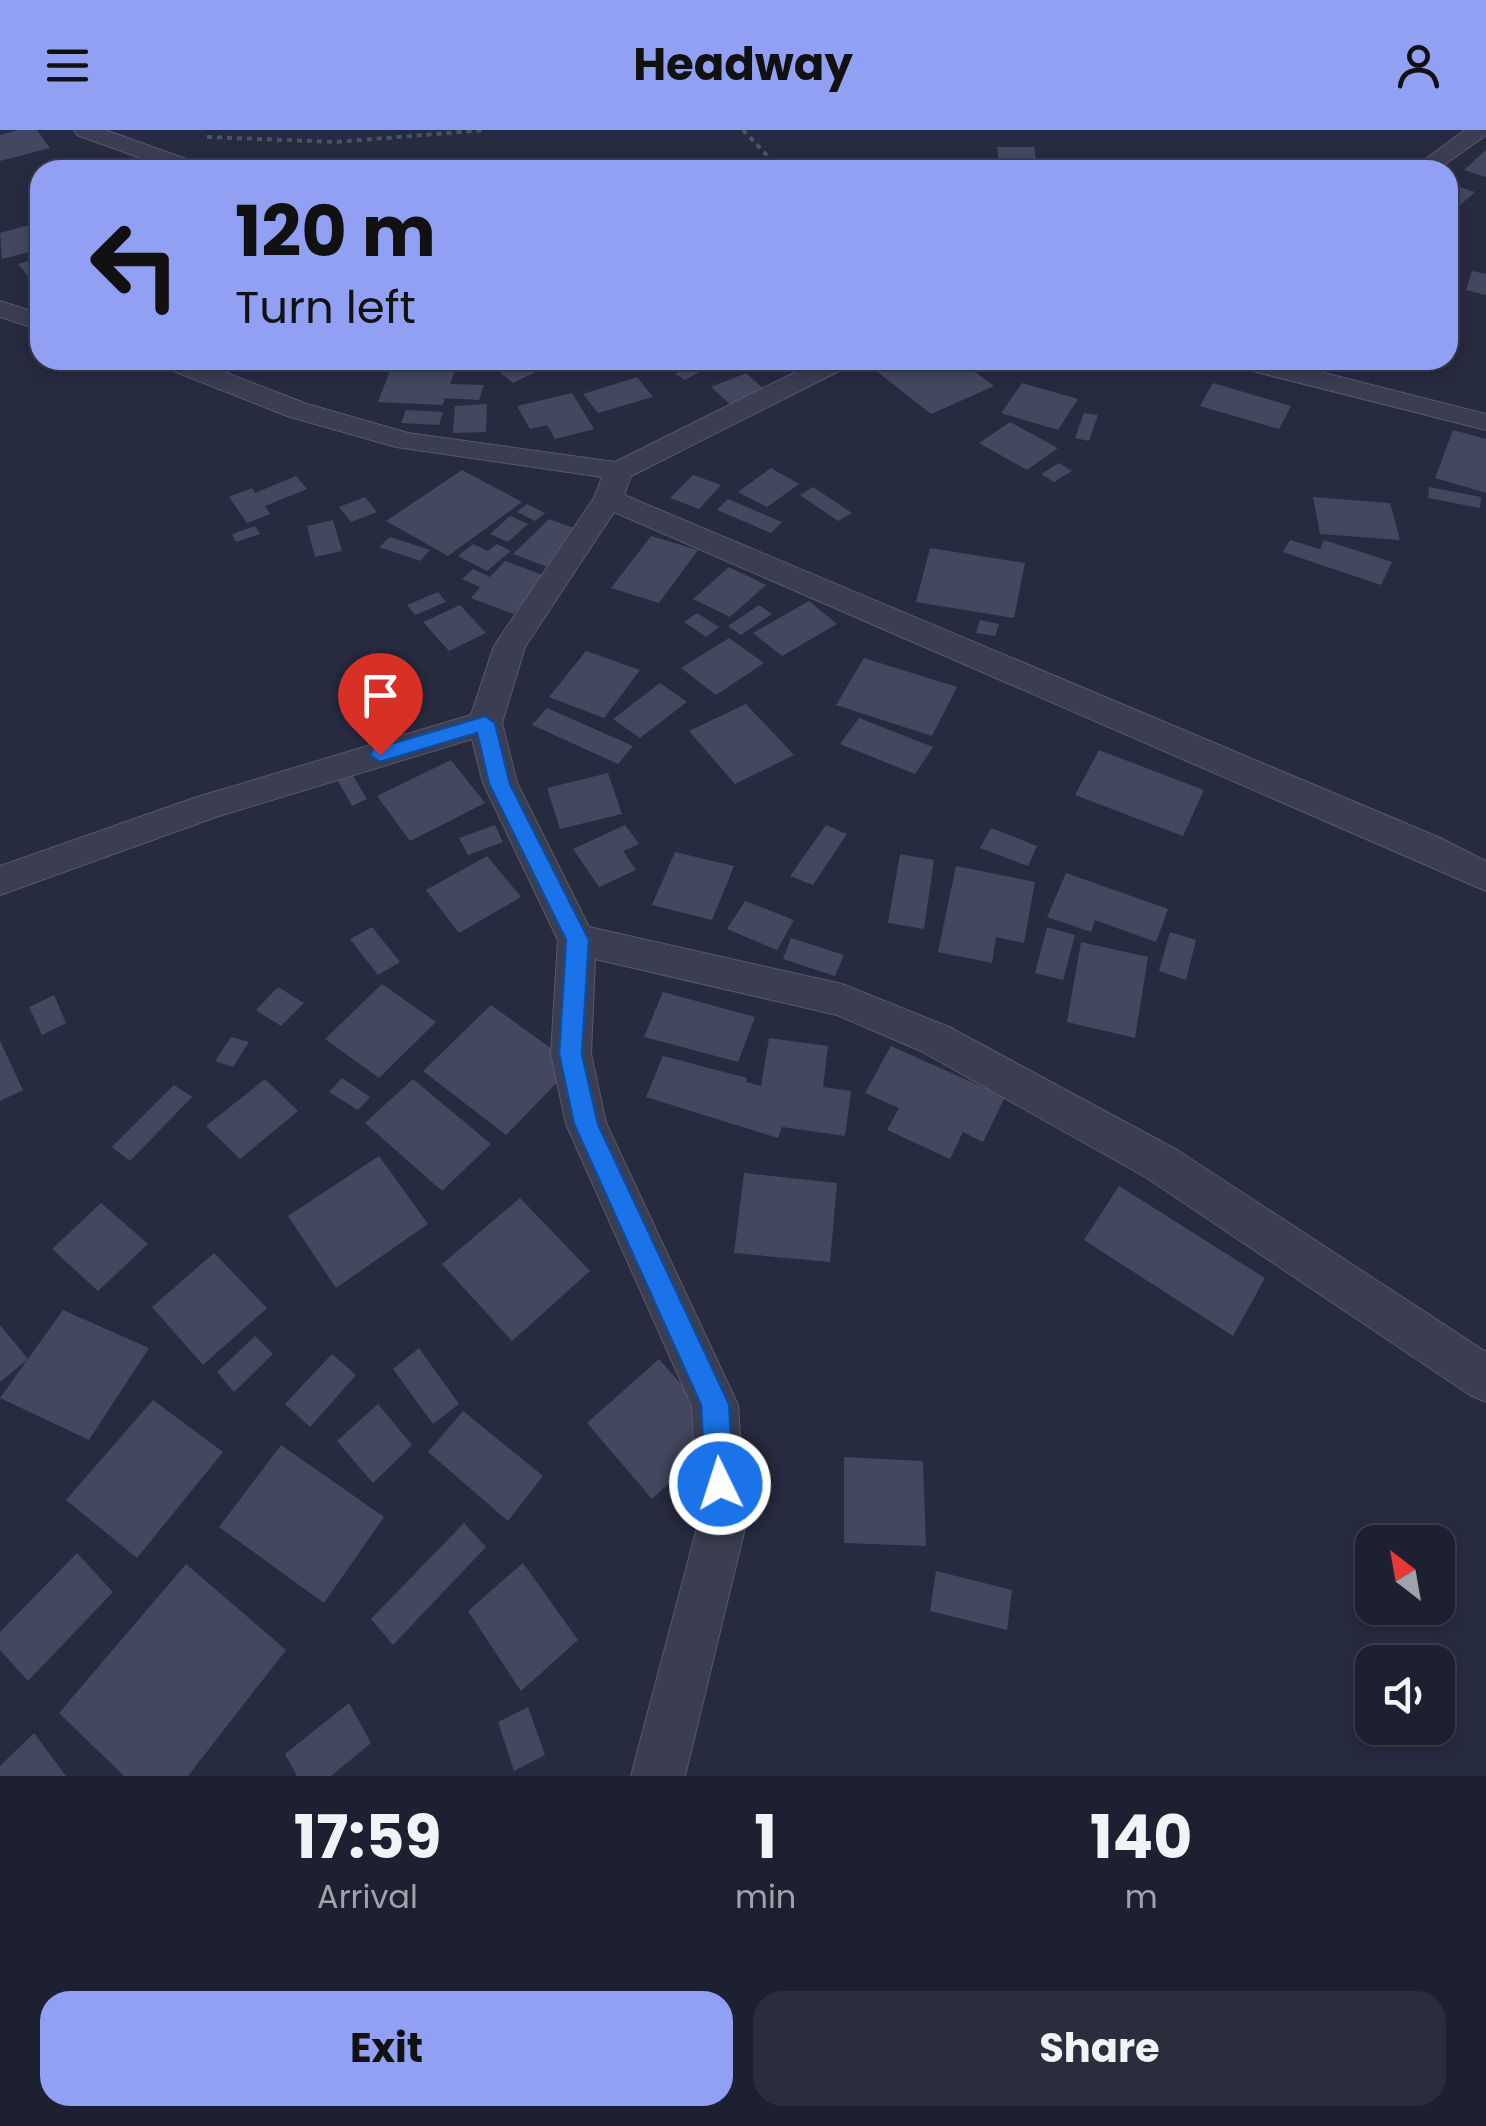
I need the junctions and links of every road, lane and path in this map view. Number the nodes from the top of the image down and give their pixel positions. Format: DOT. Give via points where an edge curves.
graph roads {
  1 [pos="85,130"];
  2 [pos="485,130"];
  3 [pos="743,130"];
  4 [pos="1479,130"];
  5 [pos="141,148"];
  6 [pos="170,160"];
  7 [pos="771,160"];
  8 [pos="1436,160"];
  9 [pos="0,309"];
  10 [pos="30,319"];
  11 [pos="195,370"];
  12 [pos="821,370"];
  13 [pos="1281,370"];
  14 [pos="1486,422"];
  15 [pos="614,485"];
  16 [pos="485,723"];
  17 [pos="1486,877"];
  18 [pos="0,881"];
  19 [pos="577,940"];
  20 [pos="1486,1379"];
  21 [pos="658,1776"];
  1 -- 5 [label="street"];
  2 -- 5 [label="path" via="336,142 210,136"];
  3 -- 7 [label="path"];
  4 -- 8 [label="street"];
  5 -- 6 [label="street"];
  9 -- 10 [label="street"];
  11 -- 15 [label="street" via="297,410 406,441"];
  12 -- 15 [label="street"];
  13 -- 14 [label="street"];
  15 -- 16 [label="street" via="510,646"];
  15 -- 17 [label="street"];
  16 -- 18 [label="street" via="206,808"];
  16 -- 19 [label="street" via="500,784"];
  19 -- 20 [label="street" via="842,1000 936,1038 1162,1164"];
  19 -- 21 [label="street" via="570,1054 586,1124 715,1404 722,1524"];
}
